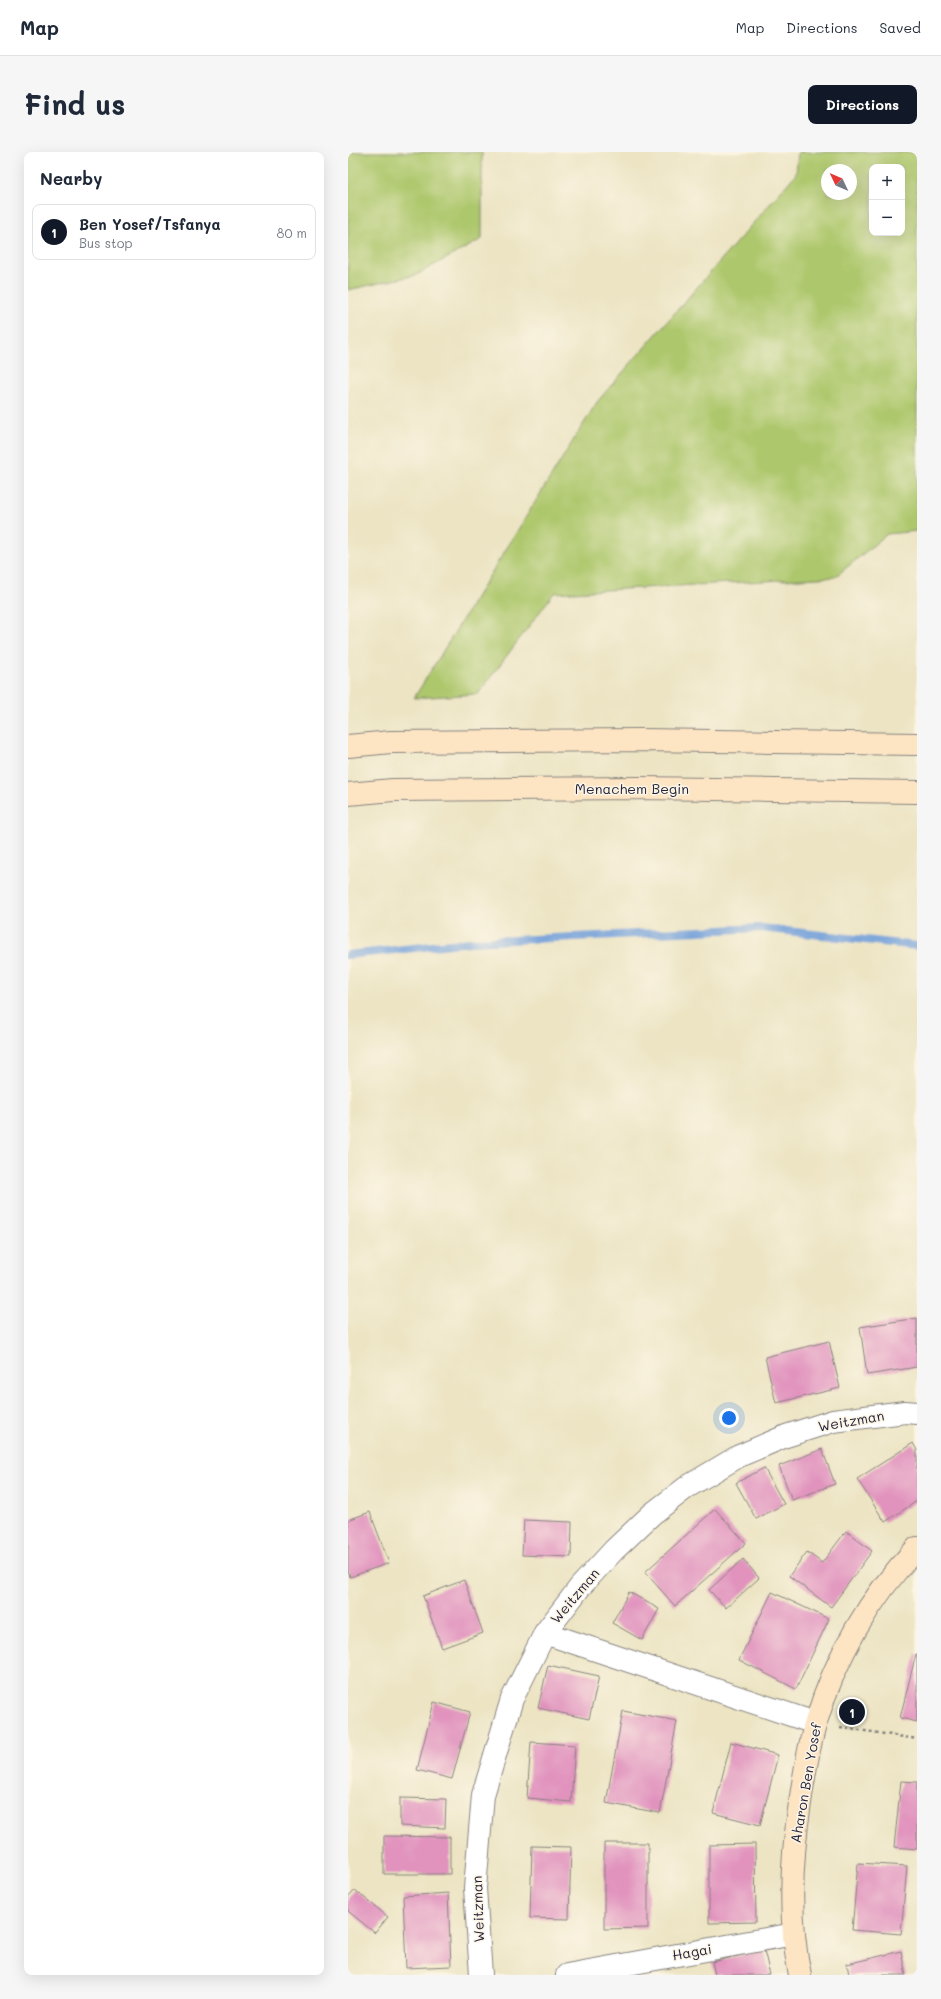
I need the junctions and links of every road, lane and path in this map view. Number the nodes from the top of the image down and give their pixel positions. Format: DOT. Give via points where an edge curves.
graph roads {
  1 [pos="917,744"];
  2 [pos="348,746"];
  3 [pos="917,792"];
  4 [pos="348,794"];
  5 [pos="917,1413"];
  6 [pos="917,1548"];
  7 [pos="545,1633"];
  8 [pos="815,1723"];
  9 [pos="917,1739"];
  10 [pos="794,1934"];
  11 [pos="481,1975"];
  12 [pos="567,1975"];
  13 [pos="800,1975"];
  1 -- 2 [label="main road" via="640,740 391,742"];
  3 -- 4 [label="main road, Menachem Begin" via="639,788 393,790"];
  5 -- 7 [label="street, Weitzman" via="833,1421 786,1436 739,1456 687,1487 652,1514 580,1587"];
  6 -- 8 [label="main road, Aharon Ben Yosef" via="881,1591 858,1626 843,1652"];
  7 -- 8 [label="street"];
  7 -- 11 [label="street, Weitzman" via="512,1699 483,1795 475,1888"];
  8 -- 9 [label="path"];
  8 -- 10 [label="main road, Aharon Ben Yosef" via="797,1821 793,1868"];
  10 -- 12 [label="street, Hagai"];
  10 -- 13 [label="main road, Aharon Ben Yosef"];
}
